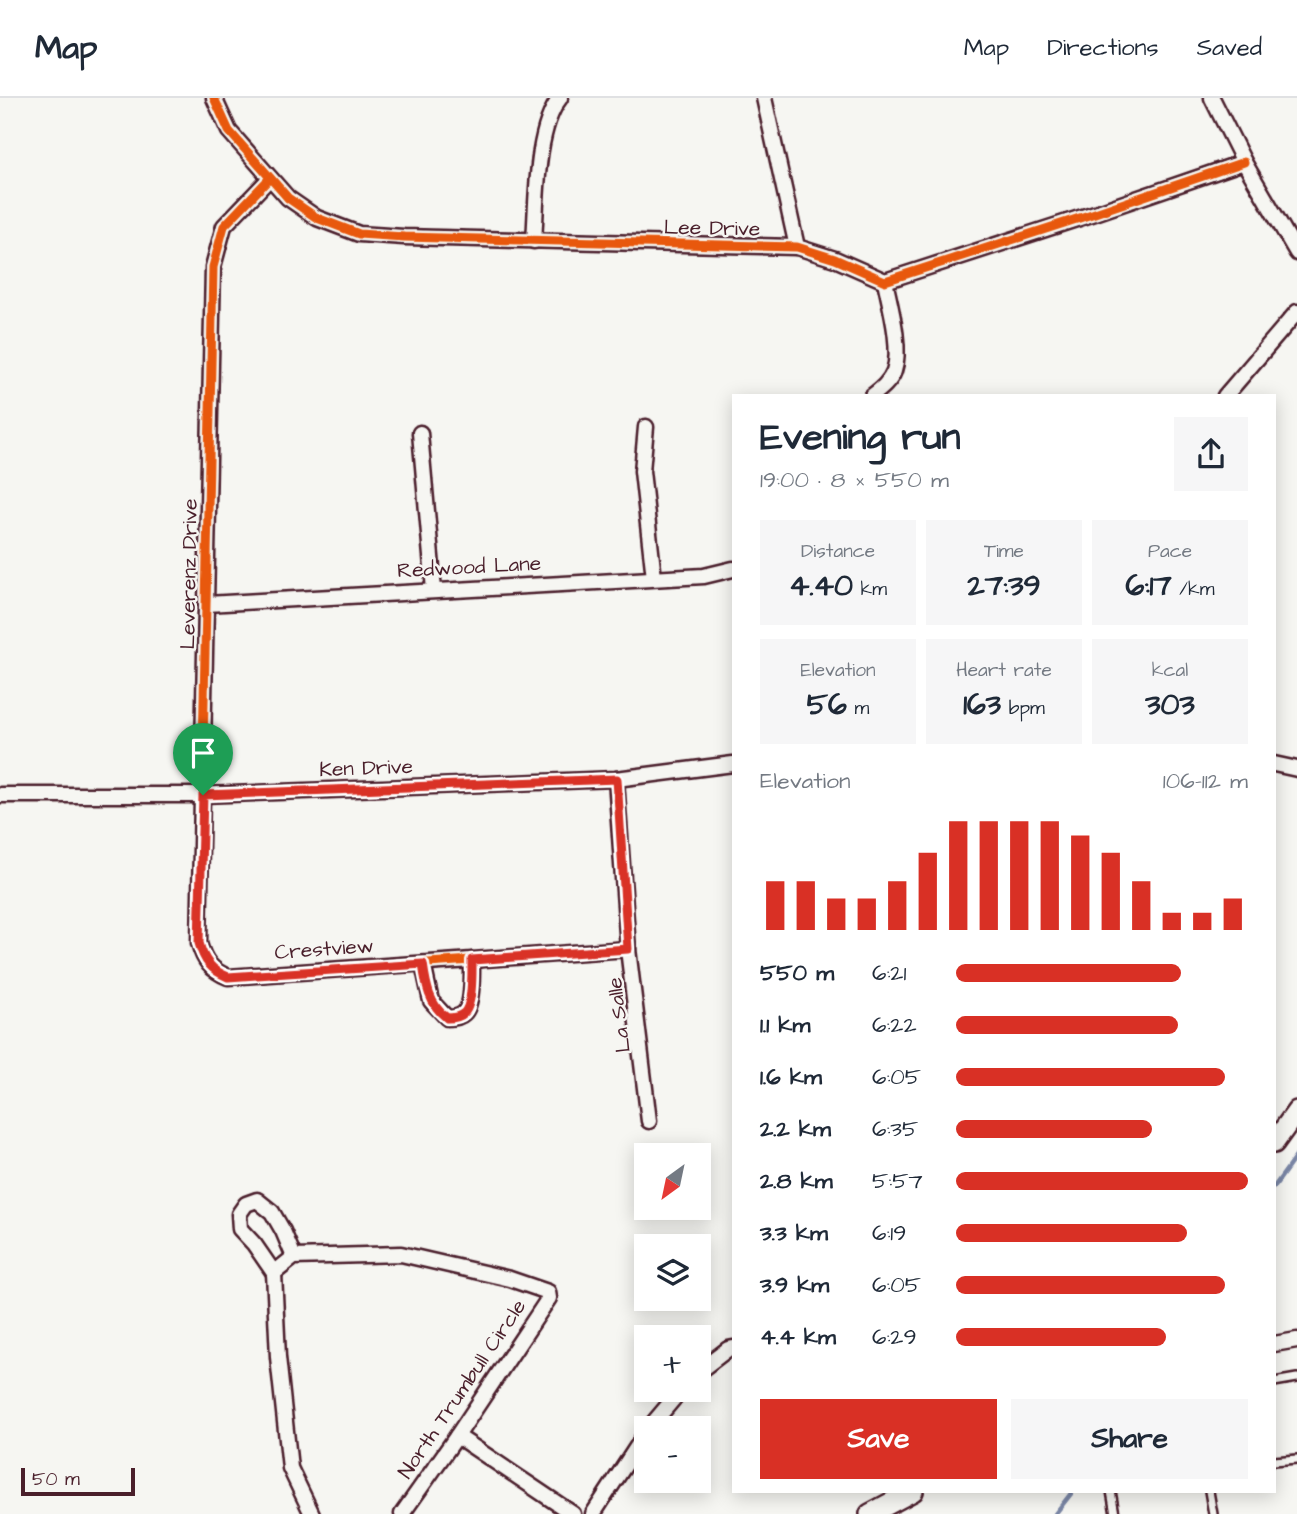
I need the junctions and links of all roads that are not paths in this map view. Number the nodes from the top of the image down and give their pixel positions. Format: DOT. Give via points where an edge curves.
graph roads {
  1 [pos="214,98"];
  2 [pos="561,98"];
  3 [pos="764,98"];
  4 [pos="1212,98"];
  5 [pos="1244,162"];
  6 [pos="270,178"];
  7 [pos="534,241"];
  8 [pos="797,247"];
  9 [pos="1297,253"];
  10 [pos="885,281"];
  11 [pos="1297,312"];
  12 [pos="875,394"];
  13 [pos="1227,394"];
  14 [pos="646,427"];
  15 [pos="420,433"];
  16 [pos="732,569"];
  17 [pos="654,578"];
  18 [pos="434,590"];
  19 [pos="207,604"];
  20 [pos="732,764"];
  21 [pos="1276,764"];
  22 [pos="1297,769"];
  23 [pos="617,779"];
  24 [pos="0,795"];
  25 [pos="203,795"];
  26 [pos="628,949"];
  27 [pos="472,960"];
  28 [pos="423,964"];
  29 [pos="228,977"];
  30 [pos="1297,1111"];
  31 [pos="649,1121"];
  32 [pos="1276,1140"];
  33 [pos="294,1257"];
  34 [pos="274,1273"];
  35 [pos="1297,1340"];
  36 [pos="1276,1344"];
  37 [pos="732,1348"];
  38 [pos="711,1362"];
  39 [pos="1297,1378"];
  40 [pos="1276,1382"];
  41 [pos="671,1402"];
  42 [pos="659,1416"];
  43 [pos="457,1436"];
  44 [pos="634,1451"];
  45 [pos="1297,1459"];
  46 [pos="1276,1461"];
  47 [pos="908,1493"];
  48 [pos="1111,1493"];
  49 [pos="1209,1493"];
  50 [pos="312,1514"];
  51 [pos="402,1514"];
  52 [pos="573,1514"];
  53 [pos="593,1514"];
  54 [pos="870,1514"];
  55 [pos="1115,1514"];
  56 [pos="1213,1514"];
  1 -- 6 [label="street, Lee Drive" via="229,131"];
  2 -- 7 [label="street" via="553,107 539,155"];
  3 -- 8 [label="street"];
  4 -- 5 [label="street"];
  5 -- 9 [label="street"];
  5 -- 10 [label="street"];
  6 -- 7 [label="street, Lee Drive" via="288,198 317,218 359,234"];
  6 -- 19 [label="street, Leverenz Drive" via="224,226 213,267"];
  7 -- 8 [label="street, Lee Drive"];
  8 -- 10 [label="street, Lee Drive"];
  10 -- 12 [label="street" via="896,362 894,373"];
  11 -- 13 [label="street"];
  14 -- 17 [label="street" via="642,471"];
  15 -- 18 [label="street"];
  16 -- 17 [label="street, Redwood Lane" via="704,576"];
  17 -- 18 [label="street, Redwood Lane"];
  18 -- 19 [label="street, Redwood Lane"];
  19 -- 25 [label="street, Leverenz Drive"];
  20 -- 23 [label="street, Ken Drive"];
  21 -- 22 [label="street"];
  23 -- 25 [label="street, Ken Drive"];
  23 -- 26 [label="street, La Salle"];
  24 -- 25 [label="street, Ken Drive"];
  25 -- 29 [label="street, Leverenz Drive" via="199,943 208,963"];
  26 -- 27 [label="street, Crestview"];
  26 -- 31 [label="street, La Salle"];
  27 -- 28 [label="street, Crestview"];
  27 -- 28 [label="street" via="469,1004 464,1013 447,1018 431,1001"];
  28 -- 29 [label="street, Crestview"];
  30 -- 32 [label="main road"];
  33 -- 34 [label="street"];
  33 -- 34 [label="street" via="272,1212 257,1200 246,1203 239,1214 240,1228"];
  33 -- 43 [label="street, North Trumbull Circle" via="401,1254 548,1292 550,1297"];
  34 -- 50 [label="street" via="290,1468"];
  35 -- 36 [label="street"];
  37 -- 38 [label="street"];
  39 -- 40 [label="lane"];
  41 -- 42 [label="street"];
  43 -- 51 [label="street, North Trumbull Circle"];
  43 -- 52 [label="street"];
  44 -- 53 [label="street"];
  45 -- 46 [label="lane"];
  47 -- 54 [label="main road"];
  48 -- 55 [label="lane"];
  49 -- 56 [label="lane"];
}
